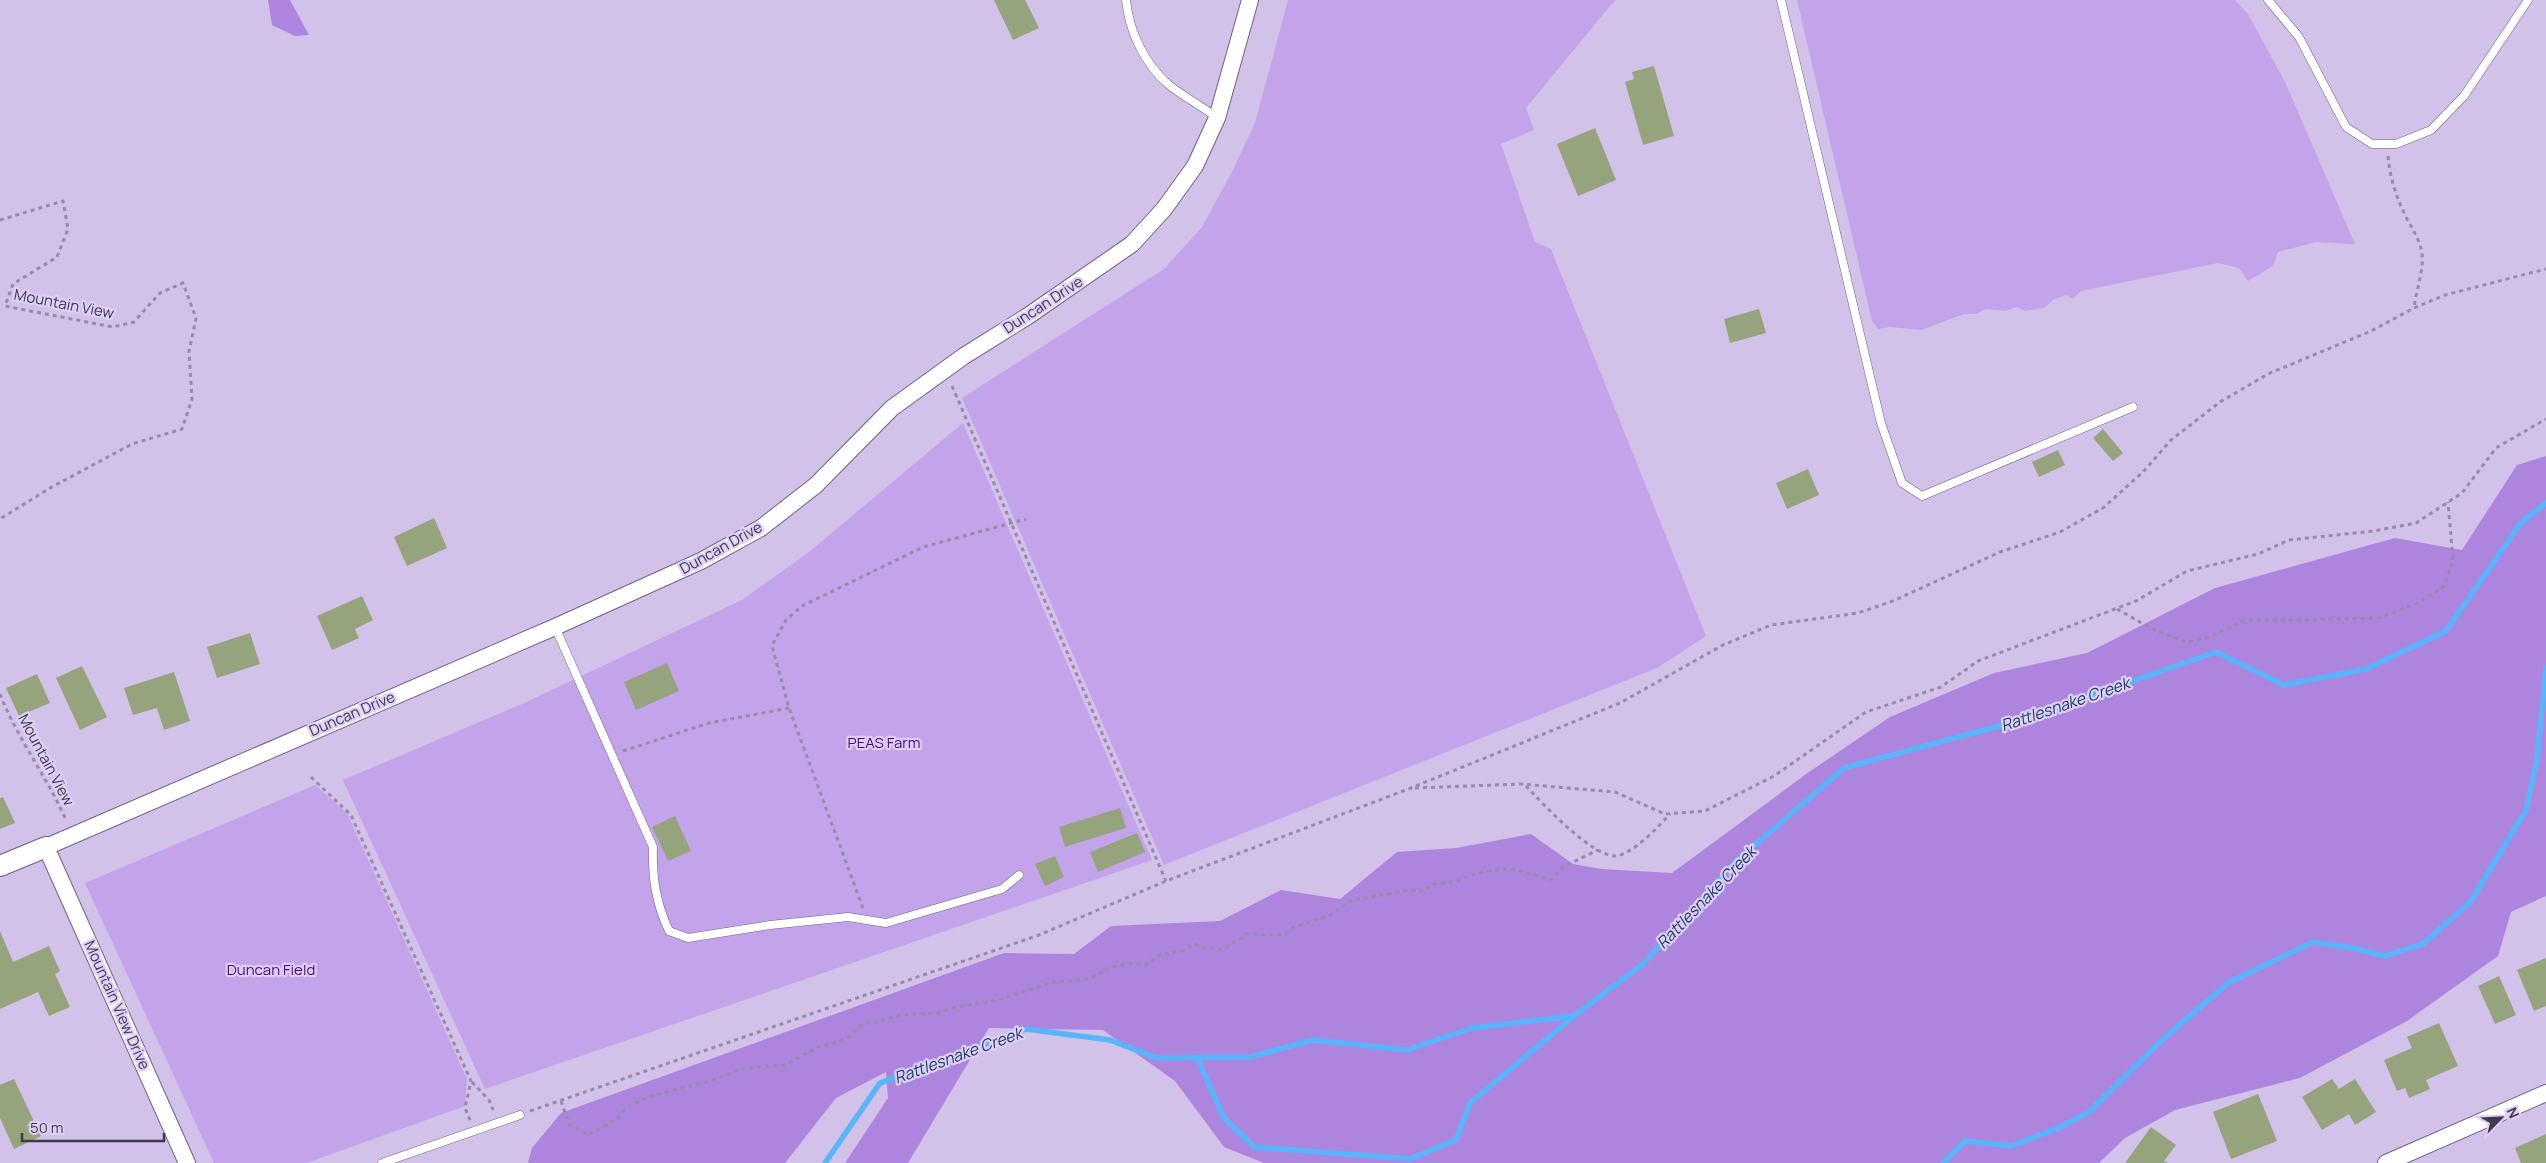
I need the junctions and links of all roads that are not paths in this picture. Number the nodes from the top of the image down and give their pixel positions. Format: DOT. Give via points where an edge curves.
graph roads {
  1 [pos="1126,0"];
  2 [pos="1250,0"];
  3 [pos="1781,0"];
  4 [pos="2268,0"];
  5 [pos="2528,0"];
  6 [pos="1217,118"];
  7 [pos="2133,407"];
  8 [pos="555,627"];
  9 [pos="46,847"];
  10 [pos="0,866"];
  11 [pos="1019,875"];
  12 [pos="2546,1093"];
  13 [pos="520,1115"];
  14 [pos="187,1163"];
  15 [pos="382,1163"];
  16 [pos="2386,1163"];
  1 -- 6 [label="lane" via="1139,46 1154,68 1169,85"];
  2 -- 6 [label="street, Duncan Drive"];
  3 -- 7 [label="lane" via="1881,423 1902,483 1922,496"];
  4 -- 5 [label="lane" via="2299,37 2346,127 2372,144 2396,144 2431,130 2464,96"];
  6 -- 8 [label="street, Duncan Drive" via="1195,166 1164,209 1132,244 892,408 816,485 761,528 701,561"];
  8 -- 9 [label="street, Duncan Drive"];
  8 -- 11 [label="lane" via="652,847 652,875 658,908 669,931 688,938 848,917 886,922 1002,889"];
  9 -- 10 [label="street, Duncan Drive"];
  9 -- 14 [label="street, Mountain View Drive"];
  12 -- 16 [label="street"];
  13 -- 15 [label="lane"];
}
